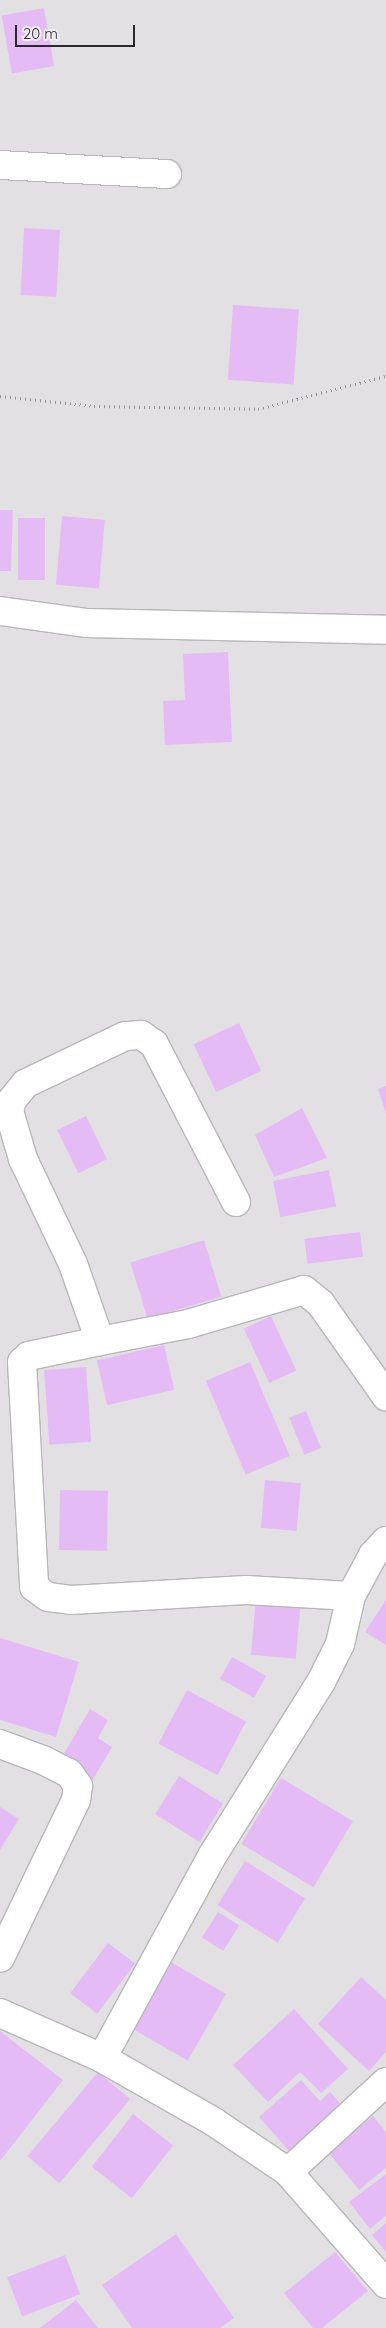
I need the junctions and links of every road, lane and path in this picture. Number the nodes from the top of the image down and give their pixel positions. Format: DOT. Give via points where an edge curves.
graph roads {
  1 [pos="0,165"];
  2 [pos="167,174"];
  3 [pos="386,376"];
  4 [pos="0,396"];
  5 [pos="0,612"];
  6 [pos="386,630"];
  7 [pos="236,1202"];
  8 [pos="100,1341"];
  9 [pos="386,1396"];
  10 [pos="386,1541"];
  11 [pos="351,1596"];
  12 [pos="0,1744"];
  13 [pos="0,1958"];
  14 [pos="0,2013"];
  15 [pos="102,2058"];
  16 [pos="386,2082"];
  17 [pos="288,2172"];
  18 [pos="386,2284"];
  1 -- 2 [label="street"];
  3 -- 4 [label="path" via="258,409 94,406"];
  5 -- 6 [label="street" via="87,623"];
  7 -- 8 [label="street" via="154,1044 141,1035 125,1036 25,1084 9,1111 23,1159 73,1264"];
  8 -- 9 [label="street" via="188,1324 304,1290 321,1304"];
  8 -- 11 [label="street" via="29,1356 20,1370 34,1587 41,1594 94,1600 246,1590"];
  10 -- 11 [label="street" via="373,1554"];
  11 -- 15 [label="street" via="340,1644 322,1680 209,1862"];
  12 -- 13 [label="street" via="69,1773 78,1786 70,1813"];
  14 -- 15 [label="street"];
  15 -- 17 [label="street" via="214,2122"];
  16 -- 17 [label="street"];
  17 -- 18 [label="street"];
}
